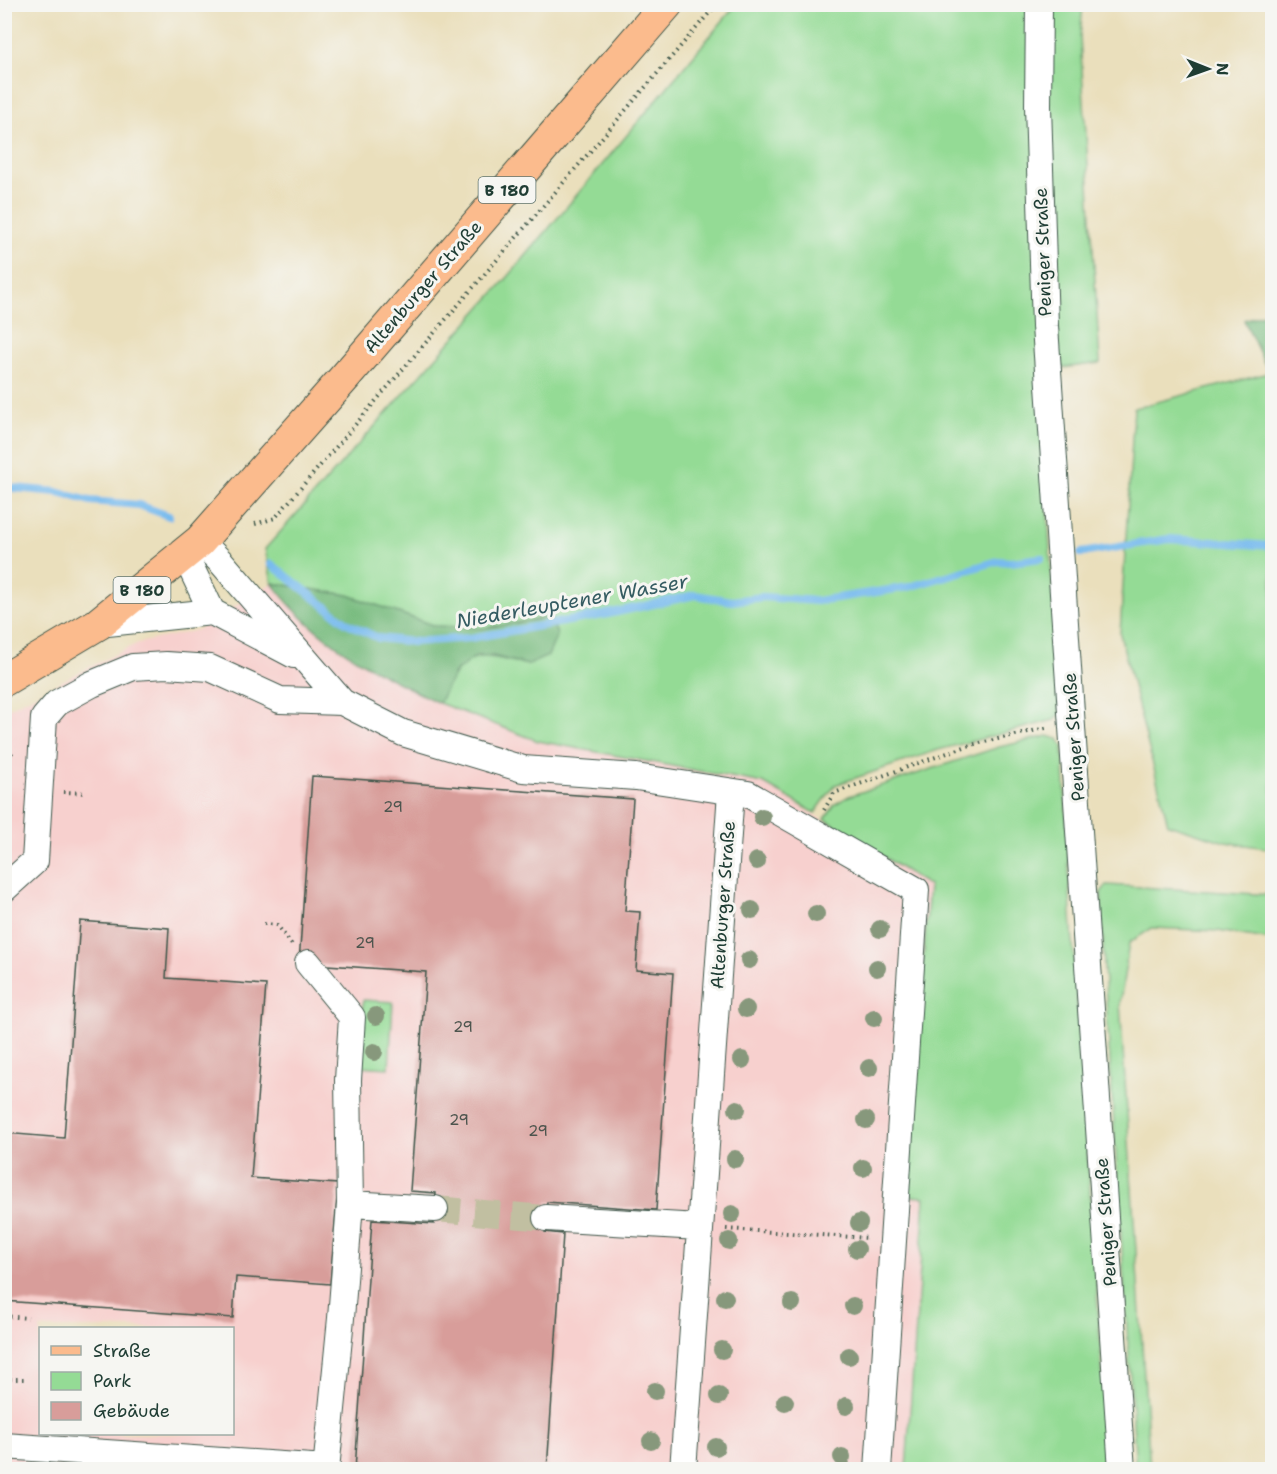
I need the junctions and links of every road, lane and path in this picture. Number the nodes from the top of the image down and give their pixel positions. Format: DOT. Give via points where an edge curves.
graph roads {
  1 [pos="667,4"];
  2 [pos="717,4"];
  3 [pos="1039,4"];
  4 [pos="253,525"];
  5 [pos="192,548"];
  6 [pos="212,612"];
  7 [pos="98,624"];
  8 [pos="310,663"];
  9 [pos="4,681"];
  10 [pos="342,702"];
  11 [pos="1073,722"];
  12 [pos="731,792"];
  13 [pos="812,830"];
  14 [pos="4,888"];
  15 [pos="264,924"];
  16 [pos="301,955"];
  17 [pos="350,1204"];
  18 [pos="435,1209"];
  19 [pos="546,1218"];
  20 [pos="699,1227"];
  21 [pos="893,1240"];
  22 [pos="4,1316"];
  23 [pos="28,1318"];
  24 [pos="4,1379"];
  25 [pos="24,1379"];
  26 [pos="4,1446"];
  27 [pos="326,1469"];
  28 [pos="682,1470"];
  29 [pos="878,1470"];
  30 [pos="1122,1470"];
  1 -- 5 [label="main road, Altenburger Straße / B 180"];
  2 -- 4 [label="path" via="275,519"];
  3 -- 11 [label="street, Peniger Straße" via="1045,326"];
  5 -- 6 [label="street"];
  5 -- 7 [label="main road, Altenburger Straße / B 180"];
  5 -- 8 [label="street"];
  6 -- 7 [label="street, Altenburger Straße"];
  6 -- 8 [label="street"];
  7 -- 9 [label="main road, Altenburger Straße / B 180"];
  8 -- 10 [label="street"];
  10 -- 12 [label="street" via="403,733 523,769 636,777"];
  10 -- 14 [label="street" via="280,700 210,668 166,665 133,667 57,703 44,718 35,861"];
  11 -- 13 [label="path" via="967,746 834,793"];
  11 -- 30 [label="street, Peniger Straße"];
  12 -- 13 [label="street" via="748,794"];
  12 -- 20 [label="street, Altenburger Straße"];
  13 -- 21 [label="street" via="916,890"];
  15 -- 16 [label="path" via="277,925"];
  16 -- 17 [label="street" via="352,1017 348,1080"];
  17 -- 18 [label="street"];
  17 -- 27 [label="street"];
  19 -- 20 [label="street"];
  20 -- 21 [label="path"];
  20 -- 28 [label="street, Altenburger Straße"];
  21 -- 29 [label="street"];
  22 -- 23 [label="path"];
  24 -- 25 [label="path"];
  26 -- 27 [label="street"];
}
